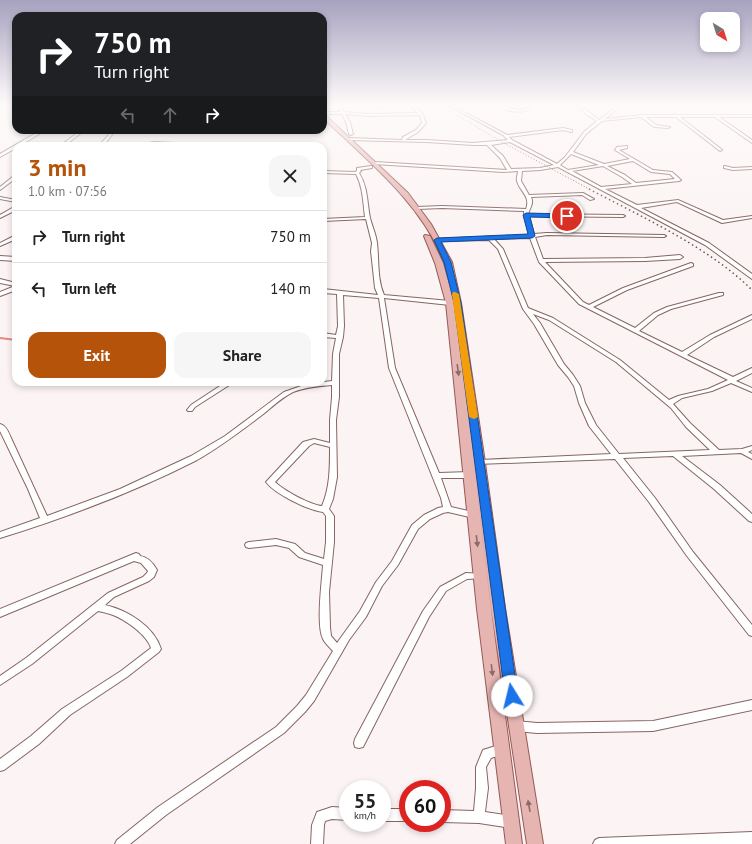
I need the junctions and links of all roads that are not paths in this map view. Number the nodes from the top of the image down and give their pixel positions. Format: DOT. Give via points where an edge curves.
graph roads {
  1 [pos="350,144"];
  2 [pos="356,144"];
  3 [pos="488,144"];
  4 [pos="517,144"];
  5 [pos="575,144"];
  6 [pos="713,144"];
  7 [pos="626,147"];
  8 [pos="12,149"];
  9 [pos="720,150"];
  10 [pos="570,152"];
  11 [pos="0,156"];
  12 [pos="634,160"];
  13 [pos="373,165"];
  14 [pos="602,165"];
  15 [pos="557,166"];
  16 [pos="725,167"];
  17 [pos="752,168"];
  18 [pos="520,170"];
  19 [pos="510,171"];
  20 [pos="567,171"];
  21 [pos="327,172"];
  22 [pos="357,173"];
  23 [pos="12,180"];
  24 [pos="636,185"];
  25 [pos="601,188"];
  26 [pos="0,189"];
  27 [pos="528,196"];
  28 [pos="0,198"];
  29 [pos="592,199"];
  30 [pos="12,200"];
  31 [pos="636,207"];
  32 [pos="417,208"];
  33 [pos="12,210"];
  34 [pos="527,212"];
  35 [pos="623,216"];
  36 [pos="0,217"];
  37 [pos="752,217"];
  38 [pos="368,218"];
  39 [pos="327,220"];
  40 [pos="532,236"];
  41 [pos="664,236"];
  42 [pos="490,238"];
  43 [pos="12,239"];
  44 [pos="437,240"];
  45 [pos="0,245"];
  46 [pos="0,258"];
  47 [pos="680,258"];
  48 [pos="12,259"];
  49 [pos="541,261"];
  50 [pos="443,263"];
  51 [pos="691,265"];
  52 [pos="752,277"];
  53 [pos="0,281"];
  54 [pos="12,285"];
  55 [pos="12,288"];
  56 [pos="327,292"];
  57 [pos="0,294"];
  58 [pos="340,294"];
  59 [pos="721,294"];
  60 [pos="381,295"];
  61 [pos="450,303"];
  62 [pos="589,307"];
  63 [pos="526,309"];
  64 [pos="752,317"];
  65 [pos="636,330"];
  66 [pos="327,335"];
  67 [pos="340,337"];
  68 [pos="682,356"];
  69 [pos="752,370"];
  70 [pos="731,382"];
  71 [pos="335,383"];
  72 [pos="327,384"];
  73 [pos="225,386"];
  74 [pos="311,386"];
  75 [pos="752,390"];
  76 [pos="669,403"];
  77 [pos="190,410"];
  78 [pos="0,426"];
  79 [pos="333,446"];
  80 [pos="752,448"];
  81 [pos="742,451"];
  82 [pos="717,452"];
  83 [pos="676,455"];
  84 [pos="618,456"];
  85 [pos="752,457"];
  86 [pos="480,462"];
  87 [pos="470,475"];
  88 [pos="436,476"];
  89 [pos="325,509"];
  90 [pos="448,509"];
  91 [pos="474,515"];
  92 [pos="752,519"];
  93 [pos="45,520"];
  94 [pos="0,535"];
  95 [pos="248,545"];
  96 [pos="328,563"];
  97 [pos="481,576"];
  98 [pos="97,608"];
  99 [pos="498,608"];
  100 [pos="484,609"];
  101 [pos="0,613"];
  102 [pos="752,632"];
  103 [pos="338,651"];
  104 [pos="0,681"];
  105 [pos="752,706"];
  106 [pos="516,726"];
  107 [pos="359,743"];
  108 [pos="503,749"];
  109 [pos="0,766"];
  110 [pos="339,813"];
  111 [pos="451,816"];
  112 [pos="478,817"];
  113 [pos="512,822"];
  114 [pos="752,838"];
  115 [pos="128,842"];
  116 [pos="317,844"];
  117 [pos="514,844"];
  118 [pos="535,844"];
  119 [pos="599,844"];
  1 -- 13 [label="main road"];
  2 -- 13 [label="main road"];
  3 -- 19 [label="street" via="502,157"];
  4 -- 15 [label="street"];
  5 -- 10 [label="street"];
  6 -- 9 [label="street"];
  7 -- 12 [label="street" via="617,150"];
  8 -- 11 [label="street"];
  10 -- 14 [label="street"];
  10 -- 15 [label="street"];
  12 -- 14 [label="street"];
  12 -- 24 [label="street" via="652,171 671,173 679,179"];
  13 -- 19 [label="street"];
  13 -- 22 [label="street" via="358,169"];
  13 -- 32 [label="main road" via="400,187"];
  13 -- 50 [label="main road" via="421,223"];
  14 -- 20 [label="street"];
  14 -- 24 [label="street"];
  15 -- 18 [label="street"];
  15 -- 20 [label="street"];
  16 -- 17 [label="street"];
  18 -- 19 [label="street"];
  18 -- 27 [label="street" via="519,181"];
  20 -- 25 [label="street"];
  21 -- 22 [label="street"];
  22 -- 38 [label="street" via="361,178"];
  23 -- 26 [label="street"];
  24 -- 25 [label="street"];
  25 -- 31 [label="street"];
  27 -- 29 [label="street" via="583,194"];
  27 -- 34 [label="street" via="530,204"];
  28 -- 30 [label="street"];
  31 -- 37 [label="street" via="678,201 722,222"];
  31 -- 52 [label="street" via="707,244"];
  32 -- 34 [label="street"];
  32 -- 44 [label="main road"];
  33 -- 36 [label="street"];
  34 -- 35 [label="street"];
  34 -- 40 [label="street"];
  38 -- 39 [label="street"];
  38 -- 60 [label="street" via="375,246 378,288"];
  40 -- 41 [label="street"];
  40 -- 42 [label="street"];
  40 -- 49 [label="street"];
  42 -- 44 [label="street"];
  42 -- 63 [label="street" via="500,249"];
  43 -- 45 [label="street"];
  44 -- 50 [label="main road"];
  46 -- 48 [label="street"];
  47 -- 49 [label="street"];
  49 -- 62 [label="street" via="574,297"];
  50 -- 61 [label="main road"];
  50 -- 86 [label="main road" via="457,303"];
  51 -- 62 [label="street" via="625,288"];
  53 -- 54 [label="street"];
  55 -- 57 [label="street"];
  56 -- 58 [label="street"];
  58 -- 60 [label="street"];
  58 -- 67 [label="street"];
  59 -- 65 [label="street" via="669,308 656,314"];
  60 -- 61 [label="street"];
  60 -- 88 [label="street" via="392,368"];
  61 -- 87 [label="main road, one-way"];
  62 -- 65 [label="street"];
  63 -- 76 [label="street" via="551,319 605,351"];
  63 -- 84 [label="street" via="577,386 593,426"];
  64 -- 68 [label="street" via="712,336"];
  65 -- 68 [label="street"];
  66 -- 67 [label="street"];
  67 -- 71 [label="street" via="336,354"];
  68 -- 70 [label="street" via="731,379"];
  69 -- 70 [label="street"];
  70 -- 75 [label="street"];
  70 -- 76 [label="street" via="680,397"];
  71 -- 72 [label="street"];
  71 -- 79 [label="street"];
  73 -- 77 [label="street"];
  74 -- 93 [label="street" via="289,391 222,442 195,458"];
  76 -- 82 [label="street"];
  78 -- 93 [label="street" via="6,433"];
  79 -- 89 [label="street" via="332,492"];
  79 -- 89 [label="street" via="314,442 306,444 270,482 310,505"];
  80 -- 81 [label="street"];
  81 -- 82 [label="street"];
  81 -- 85 [label="street"];
  82 -- 83 [label="street"];
  83 -- 84 [label="street"];
  83 -- 92 [label="street"];
  84 -- 86 [label="street"];
  84 -- 102 [label="street" via="690,554"];
  86 -- 99 [label="main road"];
  87 -- 88 [label="street"];
  87 -- 91 [label="main road"];
  88 -- 90 [label="street"];
  89 -- 96 [label="street" via="330,516"];
  90 -- 91 [label="street"];
  90 -- 103 [label="street" via="440,510 415,527 395,563 379,584 363,614"];
  91 -- 97 [label="main road, one-way"];
  93 -- 94 [label="street"];
  95 -- 96 [label="street" via="276,542 292,546 302,555"];
  96 -- 103 [label="street" via="325,627 327,637"];
  97 -- 100 [label="main road"];
  97 -- 107 [label="street" via="466,576 443,589 426,614"];
  98 -- 101 [label="street" via="111,595 151,575 153,570 148,563 137,559 136,556"];
  98 -- 104 [label="street"];
  98 -- 109 [label="street" via="118,612 151,638 156,649 124,674 66,712 35,740"];
  99 -- 100 [label="main road"];
  99 -- 106 [label="main road"];
  100 -- 108 [label="main road, one-way"];
  103 -- 115 [label="street" via="310,698 280,730 219,771"];
  105 -- 106 [label="street" via="653,726"];
  118 -- 106 [label="main road, one-way"];
  108 -- 112 [label="street" via="487,754 481,767 482,788"];
  108 -- 113 [label="main road"];
  110 -- 116 [label="street" via="321,816"];
  111 -- 112 [label="street"];
  112 -- 113 [label="street"];
  113 -- 117 [label="main road"];
  114 -- 119 [label="street"];
}
